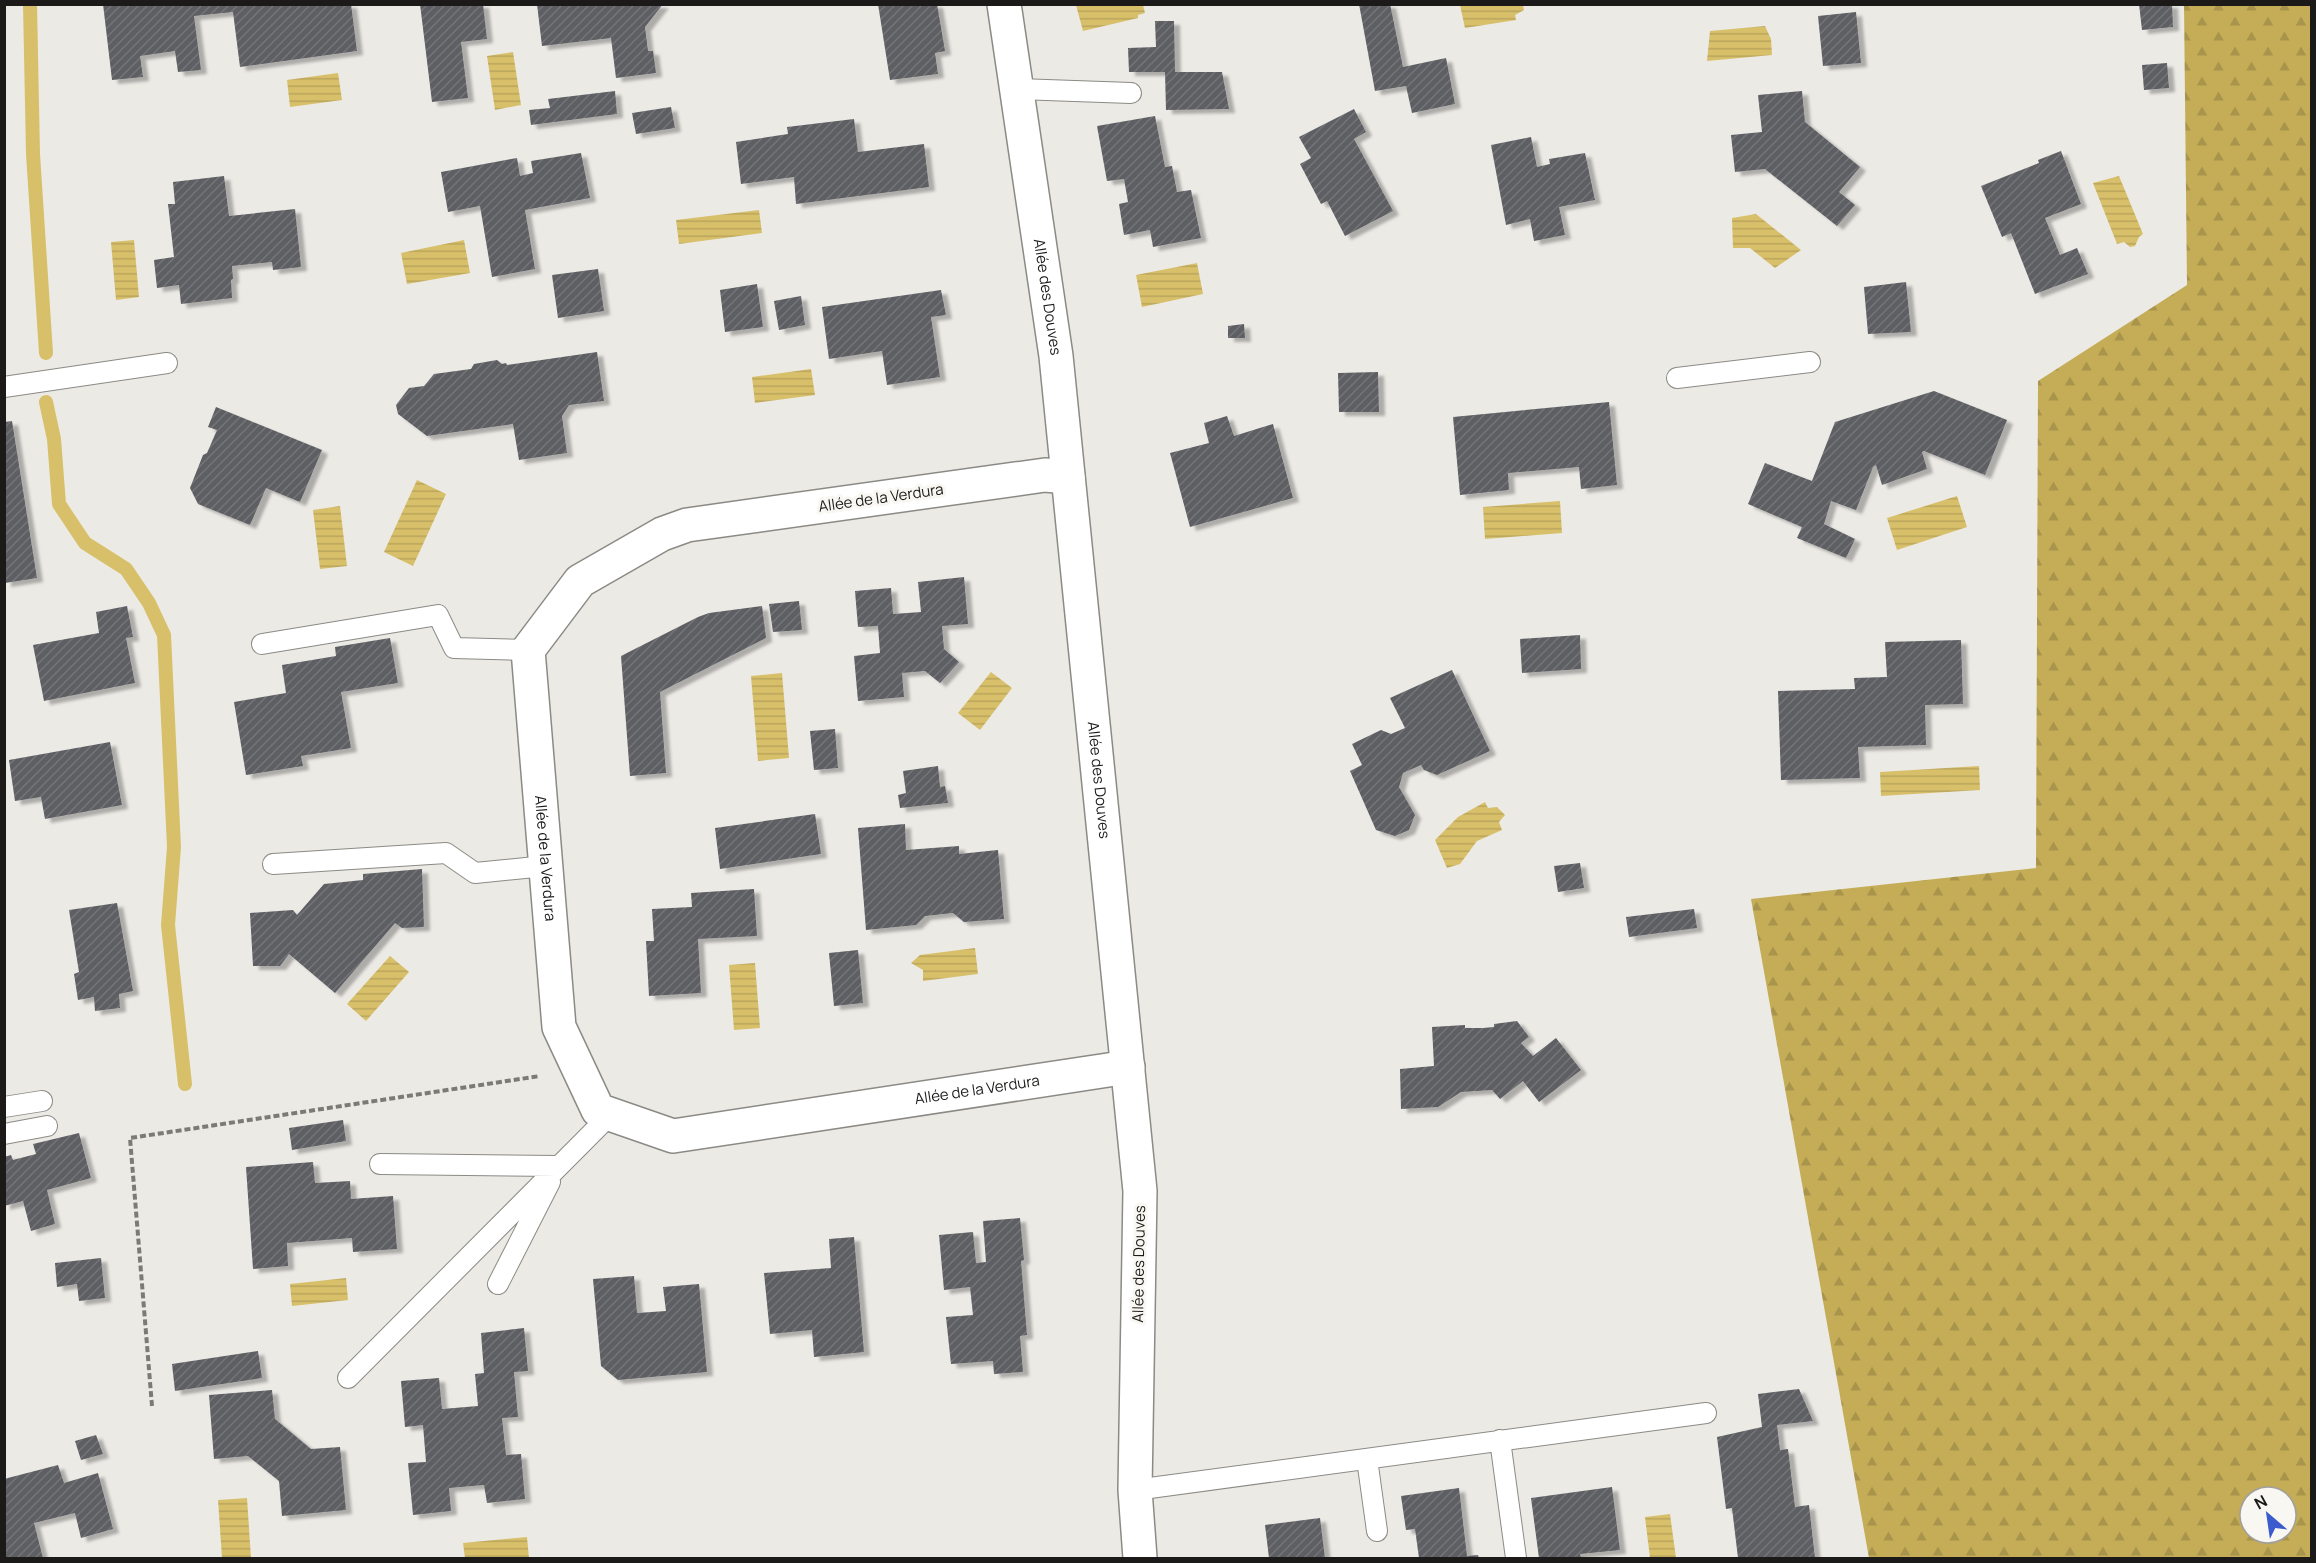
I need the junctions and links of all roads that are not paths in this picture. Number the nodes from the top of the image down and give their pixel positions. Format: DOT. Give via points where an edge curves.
graph roads {
  1 [pos="1004,4"];
  2 [pos="1018,89"];
  3 [pos="1131,93"];
  4 [pos="1810,362"];
  5 [pos="167,363"];
  6 [pos="1677,378"];
  7 [pos="4,387"];
  8 [pos="1068,477"];
  9 [pos="262,644"];
  10 [pos="528,650"];
  11 [pos="273,864"];
  12 [pos="545,866"];
  13 [pos="1128,1067"];
  14 [pos="42,1101"];
  15 [pos="4,1107"];
  16 [pos="610,1115"];
  17 [pos="47,1126"];
  18 [pos="4,1134"];
  19 [pos="380,1164"];
  20 [pos="558,1166"];
  21 [pos="498,1284"];
  22 [pos="348,1378"];
  23 [pos="1706,1413"];
  24 [pos="1500,1440"];
  25 [pos="1367,1459"];
  26 [pos="1135,1490"];
  27 [pos="1377,1531"];
  28 [pos="1140,1558"];
  29 [pos="1516,1558"];
  1 -- 2 [label="street, Allée des Douves"];
  2 -- 3 [label="lane"];
  2 -- 8 [label="street, Allée des Douves" via="1056,356"];
  4 -- 6 [label="lane"];
  5 -- 7 [label="lane"];
  8 -- 10 [label="street, Allée de la Verdura" via="1045,475 687,525 662,534 580,581"];
  8 -- 13 [label="street, Allée des Douves"];
  9 -- 10 [label="lane" via="438,615 454,648"];
  10 -- 12 [label="street, Allée de la Verdura"];
  11 -- 12 [label="lane" via="446,853 475,873"];
  12 -- 16 [label="street, Allée de la Verdura" via="558,1027 598,1110"];
  13 -- 16 [label="street, Allée de la Verdura" via="674,1136"];
  13 -- 26 [label="street, Allée des Douves" via="1140,1191"];
  14 -- 15 [label="lane"];
  16 -- 20 [label="lane"];
  17 -- 18 [label="lane"];
  19 -- 20 [label="lane"];
  20 -- 21 [label="lane"];
  20 -- 22 [label="lane"];
  23 -- 24 [label="lane"];
  24 -- 25 [label="lane"];
  24 -- 29 [label="lane"];
  25 -- 26 [label="lane"];
  25 -- 27 [label="lane"];
  26 -- 28 [label="street, Allée des Douves"];
}
